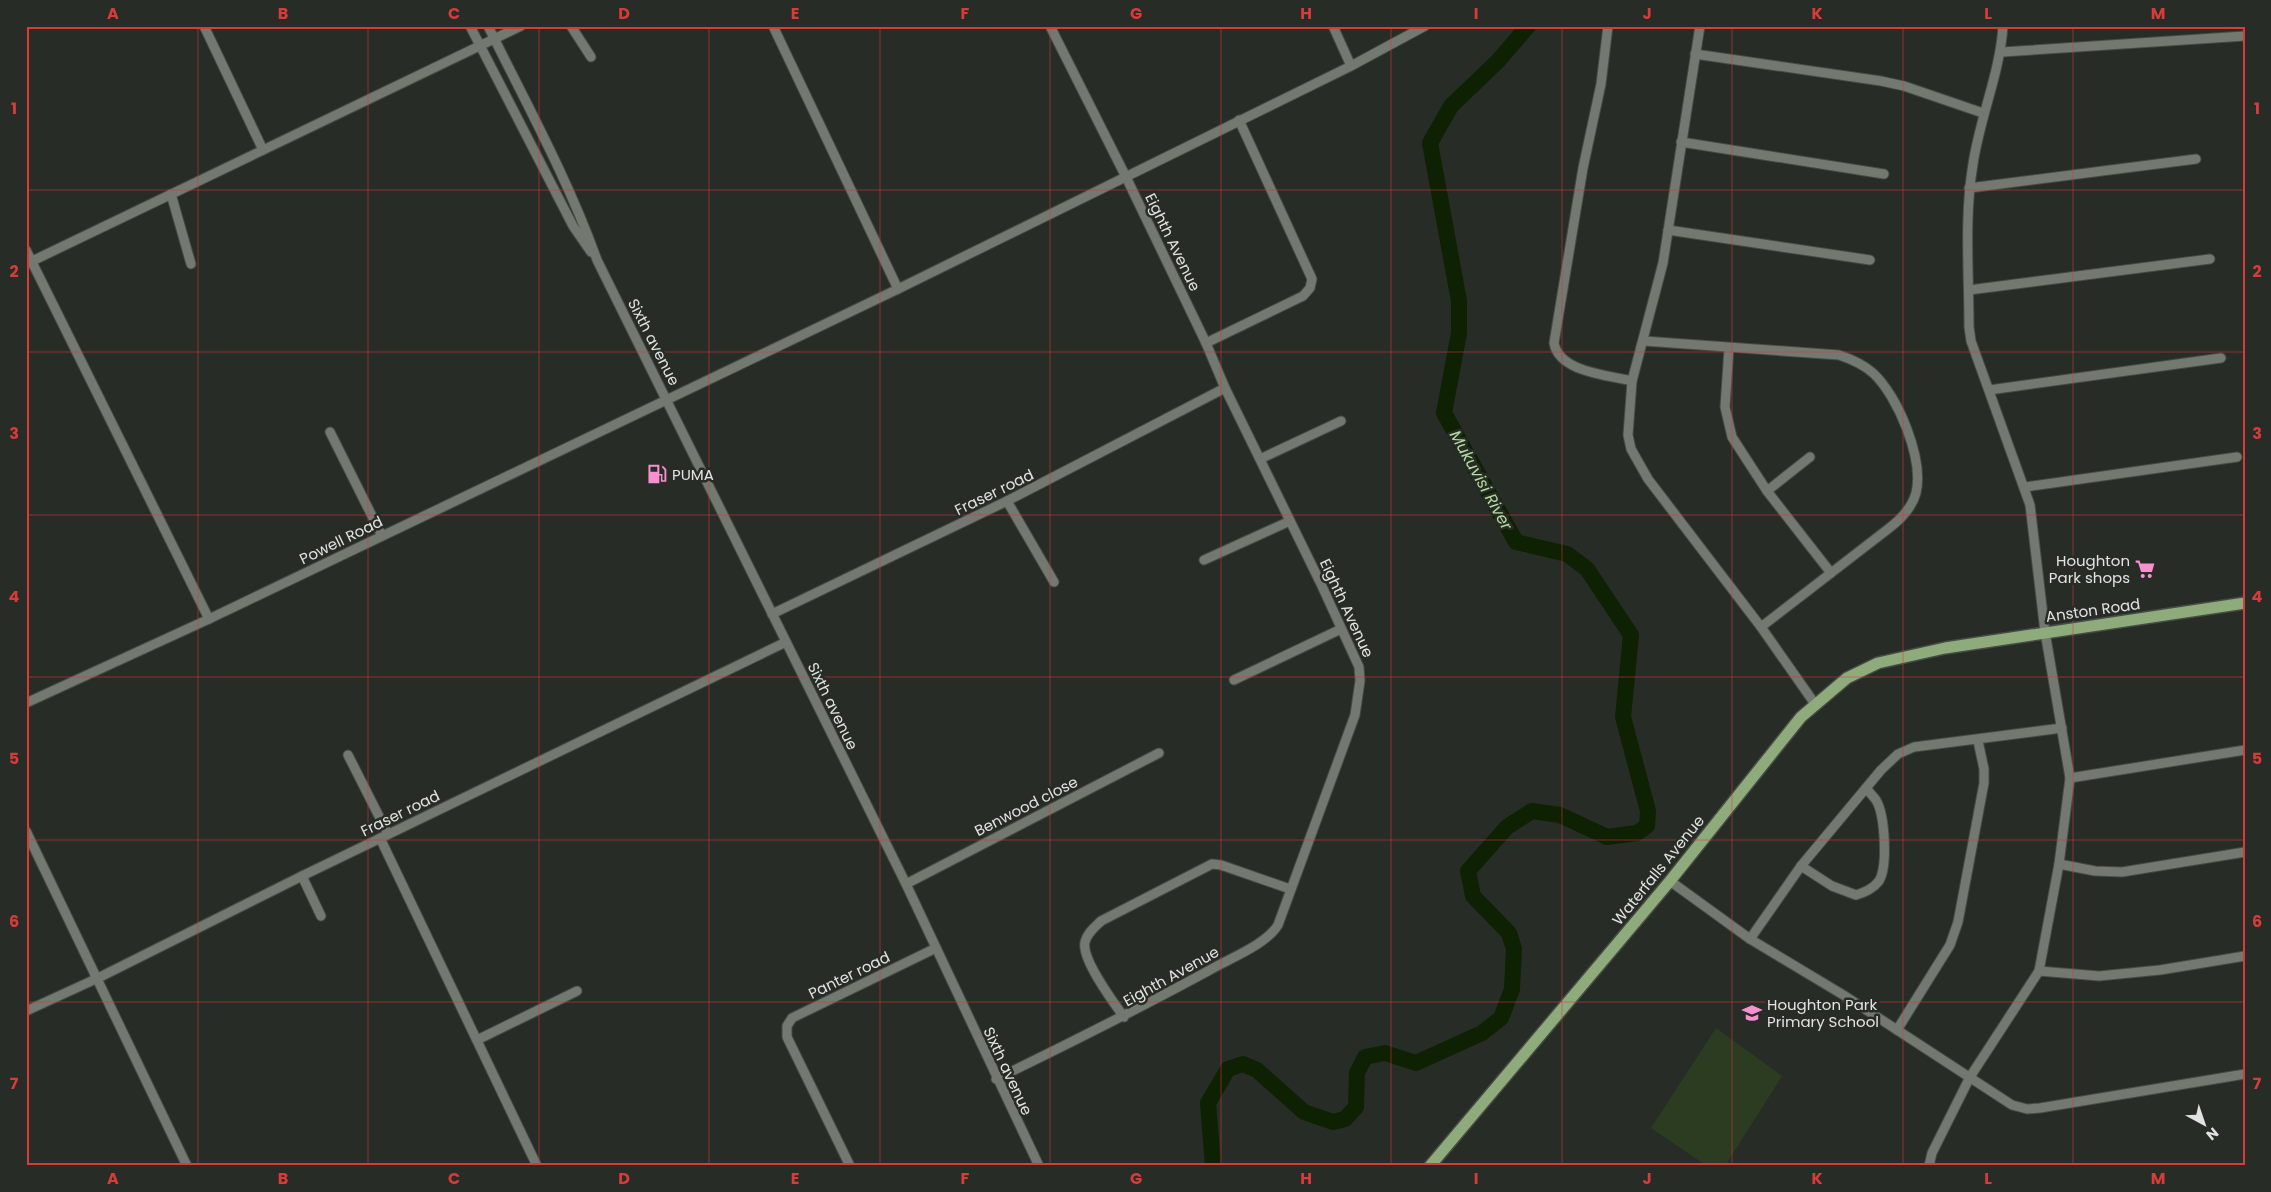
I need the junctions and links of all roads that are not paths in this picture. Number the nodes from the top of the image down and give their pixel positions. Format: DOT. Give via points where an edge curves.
graph roads {
  1 [pos="204,26"];
  2 [pos="470,26"];
  3 [pos="488,26"];
  4 [pos="521,26"];
  5 [pos="571,26"];
  6 [pos="772,26"];
  7 [pos="1050,26"];
  8 [pos="1333,26"];
  9 [pos="1425,26"];
  10 [pos="1608,26"];
  11 [pos="1700,26"];
  12 [pos="2003,26"];
  13 [pos="2245,36"];
  14 [pos="494,39"];
  15 [pos="480,46"];
  16 [pos="2002,52"];
  17 [pos="1695,54"];
  18 [pos="591,57"];
  19 [pos="1351,66"];
  20 [pos="1983,113"];
  21 [pos="1239,120"];
  22 [pos="1681,142"];
  23 [pos="263,150"];
  24 [pos="2196,159"];
  25 [pos="1884,174"];
  26 [pos="1126,177"];
  27 [pos="1969,188"];
  28 [pos="171,194"];
  29 [pos="1668,230"];
  30 [pos="26,250"];
  31 [pos="2210,259"];
  32 [pos="597,260"];
  33 [pos="1870,260"];
  34 [pos="29,262"];
  35 [pos="191,264"];
  36 [pos="898,289"];
  37 [pos="1969,290"];
  38 [pos="1644,341"];
  39 [pos="1206,343"];
  40 [pos="1730,348"];
  41 [pos="2221,358"];
  42 [pos="1632,381"];
  43 [pos="1225,388"];
  44 [pos="1989,390"];
  45 [pos="667,399"];
  46 [pos="1341,421"];
  47 [pos="330,432"];
  48 [pos="1810,457"];
  49 [pos="2237,457"];
  50 [pos="1260,459"];
  51 [pos="2025,487"];
  52 [pos="1767,491"];
  53 [pos="1008,501"];
  54 [pos="1290,521"];
  55 [pos="382,536"];
  56 [pos="1204,560"];
  57 [pos="1832,573"];
  58 [pos="1054,582"];
  59 [pos="2245,603"];
  60 [pos="772,614"];
  61 [pos="209,619"];
  62 [pos="1760,627"];
  63 [pos="1341,629"];
  64 [pos="2046,632"];
  65 [pos="786,642"];
  66 [pos="1946,648"];
  67 [pos="1234,680"];
  68 [pos="26,703"];
  69 [pos="1815,704"];
  70 [pos="2062,728"];
  71 [pos="1978,740"];
  72 [pos="2245,750"];
  73 [pos="1160,754"];
  74 [pos="348,755"];
  75 [pos="2070,778"];
  76 [pos="1866,788"];
  77 [pos="26,831"];
  78 [pos="384,836"];
  79 [pos="2245,852"];
  80 [pos="2059,864"];
  81 [pos="1801,866"];
  82 [pos="302,876"];
  83 [pos="1670,881"];
  84 [pos="906,884"];
  85 [pos="1290,889"];
  86 [pos="321,916"];
  87 [pos="1750,939"];
  88 [pos="936,948"];
  89 [pos="2245,956"];
  90 [pos="2039,971"];
  91 [pos="98,978"];
  92 [pos="577,990"];
  93 [pos="26,1011"];
  94 [pos="1124,1017"];
  95 [pos="1897,1030"];
  96 [pos="477,1040"];
  97 [pos="2245,1074"];
  98 [pos="1970,1076"];
  99 [pos="996,1079"];
  100 [pos="186,1166"];
  101 [pos="537,1166"];
  102 [pos="850,1166"];
  103 [pos="1039,1166"];
  104 [pos="1430,1166"];
  105 [pos="1929,1166"];
  1 -- 23 [label="street"];
  2 -- 15 [label="street"];
  3 -- 14 [label="street"];
  4 -- 14 [label="street"];
  5 -- 18 [label="street"];
  6 -- 36 [label="street"];
  7 -- 26 [label="street, Eighth Avenue"];
  8 -- 19 [label="street"];
  9 -- 19 [label="street, Powell Road"];
  10 -- 42 [label="street" via="1601,84 1583,168 1554,343 1559,357 1571,366"];
  11 -- 17 [label="street"];
  12 -- 16 [label="street"];
  13 -- 16 [label="street"];
  14 -- 15 [label="street"];
  14 -- 32 [label="street" via="558,167"];
  15 -- 23 [label="street"];
  15 -- 32 [label="street" via="573,226"];
  16 -- 20 [label="street"];
  17 -- 20 [label="street" via="1881,81"];
  17 -- 22 [label="street"];
  19 -- 21 [label="street, Powell Road"];
  20 -- 27 [label="street"];
  21 -- 26 [label="street, Powell Road"];
  21 -- 39 [label="street" via="1312,279 1303,296"];
  22 -- 25 [label="street"];
  22 -- 29 [label="street"];
  23 -- 28 [label="street"];
  24 -- 27 [label="street"];
  26 -- 36 [label="street, Powell Road"];
  26 -- 39 [label="street, Eighth Avenue"];
  27 -- 37 [label="street"];
  28 -- 34 [label="street"];
  28 -- 35 [label="street"];
  29 -- 33 [label="street"];
  29 -- 38 [label="street" via="1660,280"];
  30 -- 34 [label="street"];
  31 -- 37 [label="street"];
  32 -- 45 [label="street, Sixth avenue"];
  34 -- 61 [label="street"];
  36 -- 45 [label="street, Powell Road"];
  37 -- 44 [label="street" via="1971,341"];
  38 -- 40 [label="street"];
  38 -- 42 [label="street"];
  39 -- 43 [label="street, Eighth Avenue"];
  40 -- 52 [label="street" via="1725,407 1728,422 1732,437"];
  40 -- 57 [label="street" via="1839,355 1873,373 1899,408 1915,459 1918,479 1915,495 1901,519"];
  41 -- 44 [label="street"];
  42 -- 62 [label="street" via="1628,435 1638,465"];
  43 -- 50 [label="street, Eighth Avenue"];
  43 -- 53 [label="street, Fraser road"];
  44 -- 51 [label="street"];
  45 -- 55 [label="street, Powell Road"];
  45 -- 60 [label="street, Sixth avenue"];
  46 -- 50 [label="street"];
  47 -- 55 [label="street"];
  48 -- 52 [label="street"];
  49 -- 51 [label="street"];
  50 -- 54 [label="street, Eighth Avenue"];
  51 -- 64 [label="street" via="2030,504"];
  52 -- 57 [label="street"];
  53 -- 58 [label="street"];
  53 -- 60 [label="street, Fraser road"];
  54 -- 56 [label="street"];
  54 -- 63 [label="street, Eighth Avenue"];
  55 -- 61 [label="street, Powell Road"];
  57 -- 62 [label="street"];
  59 -- 64 [label="main road, Anston Road"];
  60 -- 65 [label="street, Sixth avenue"];
  61 -- 68 [label="street, Powell Road"];
  62 -- 69 [label="street"];
  63 -- 67 [label="street"];
  63 -- 85 [label="street, Eighth Avenue" via="1359,667 1355,715"];
  64 -- 66 [label="main road, Anston Road"];
  64 -- 70 [label="street"];
  65 -- 78 [label="street, Fraser road"];
  65 -- 84 [label="street, Sixth avenue"];
  66 -- 69 [label="main road, Waterfalls Avenue" via="1878,663 1848,678"];
  69 -- 83 [label="main road, Waterfalls Avenue"];
  70 -- 71 [label="street"];
  70 -- 75 [label="street"];
  71 -- 76 [label="street" via="1914,747 1898,754"];
  71 -- 95 [label="street" via="1984,783 1958,922 1950,945"];
  72 -- 75 [label="street"];
  73 -- 84 [label="street, Benwood close"];
  74 -- 78 [label="street"];
  75 -- 80 [label="street"];
  76 -- 81 [label="street"];
  76 -- 81 [label="street" via="1877,801 1882,816 1884,867 1880,879 1868,891 1856,895 1832,886"];
  77 -- 91 [label="street"];
  78 -- 82 [label="street, Fraser road"];
  78 -- 96 [label="street"];
  79 -- 80 [label="street" via="2122,872"];
  80 -- 90 [label="street"];
  81 -- 87 [label="street"];
  82 -- 86 [label="street"];
  82 -- 91 [label="street, Fraser road"];
  83 -- 87 [label="street"];
  83 -- 104 [label="main road, Waterfalls Avenue"];
  84 -- 88 [label="street, Sixth avenue"];
  85 -- 94 [label="street, Eighth Avenue" via="1278,925 1267,937"];
  85 -- 94 [label="street" via="1212,864 1101,921 1090,932 1085,948 1101,985"];
  87 -- 95 [label="street"];
  88 -- 99 [label="street, Sixth avenue"];
  88 -- 102 [label="street, Panter road" via="792,1018 787,1026 787,1036"];
  89 -- 90 [label="street" via="2099,976"];
  90 -- 98 [label="street"];
  91 -- 93 [label="street, Fraser road"];
  91 -- 100 [label="street"];
  92 -- 96 [label="street"];
  94 -- 99 [label="street, Eighth Avenue"];
  95 -- 98 [label="street"];
  96 -- 101 [label="street"];
  97 -- 98 [label="street" via="2027,1109 2012,1105"];
  98 -- 105 [label="street" via="1932,1153"];
  99 -- 103 [label="street, Sixth avenue"];
}
